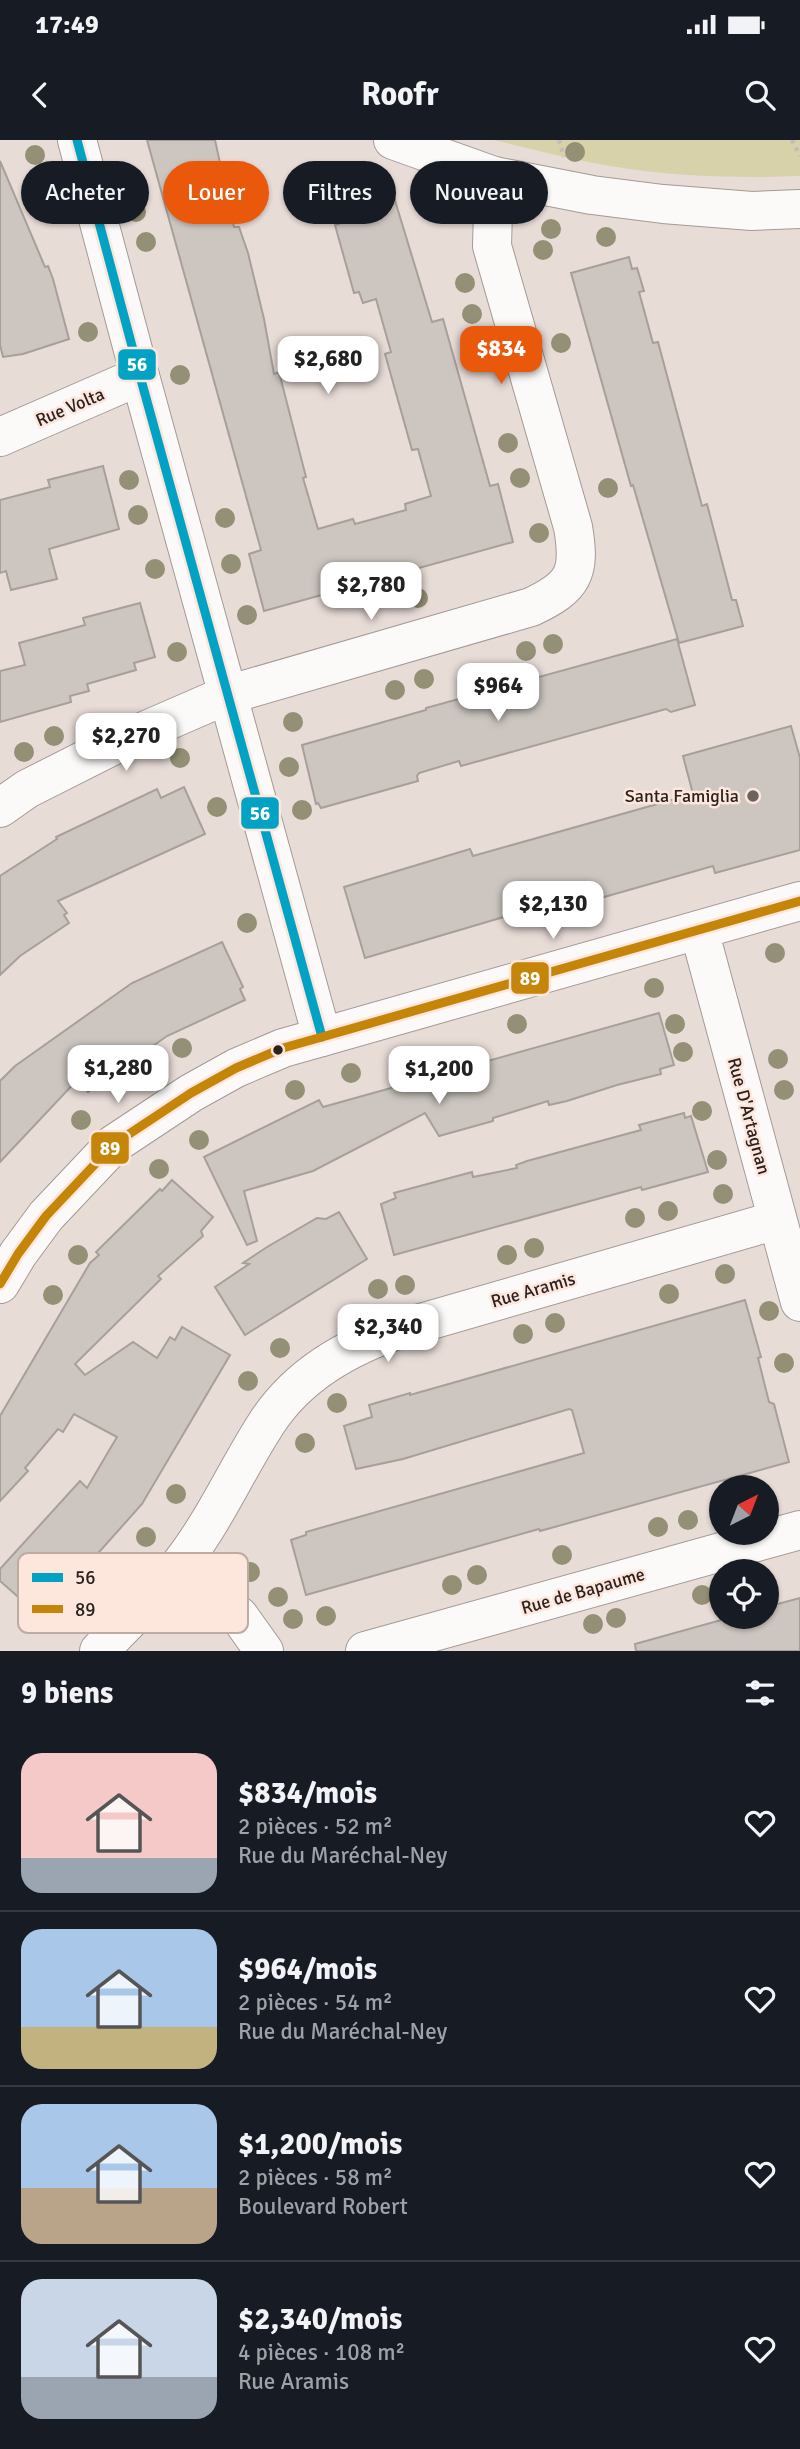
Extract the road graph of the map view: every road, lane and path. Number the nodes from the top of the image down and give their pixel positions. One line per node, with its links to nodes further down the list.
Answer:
1 (77, 140): 9 (street)
2 (393, 140): 5 (street)
3 (792, 140): 4 (path)
4 (800, 156)
5 (452, 161)
6 (548, 186): 7 (street)
7 (800, 209)
8 (493, 224): 11 (street)
9 (140, 376): 10 (street, Rue Volta); 11 (street)
10 (0, 437)
11 (227, 695): 12 (street); 15 (street)
12 (0, 807)
13 (800, 901): 14 (street)
14 (699, 930): 15 (street); 16 (street, Rue D'Artagnan)
15 (322, 1037): 17 (street)
16 (777, 1220): 18 (street, Rue D'Artagnan); 20 (street, Rue Aramis)
17 (0, 1284)
18 (800, 1302)
19 (800, 1530): 25 (street, Rue de Bapaume)
20 (188, 1553)
21 (248, 1629): 24 (street)
22 (116, 1633): 23 (street, Rue Aramis)
23 (99, 1651)
24 (264, 1651)
25 (365, 1651)

